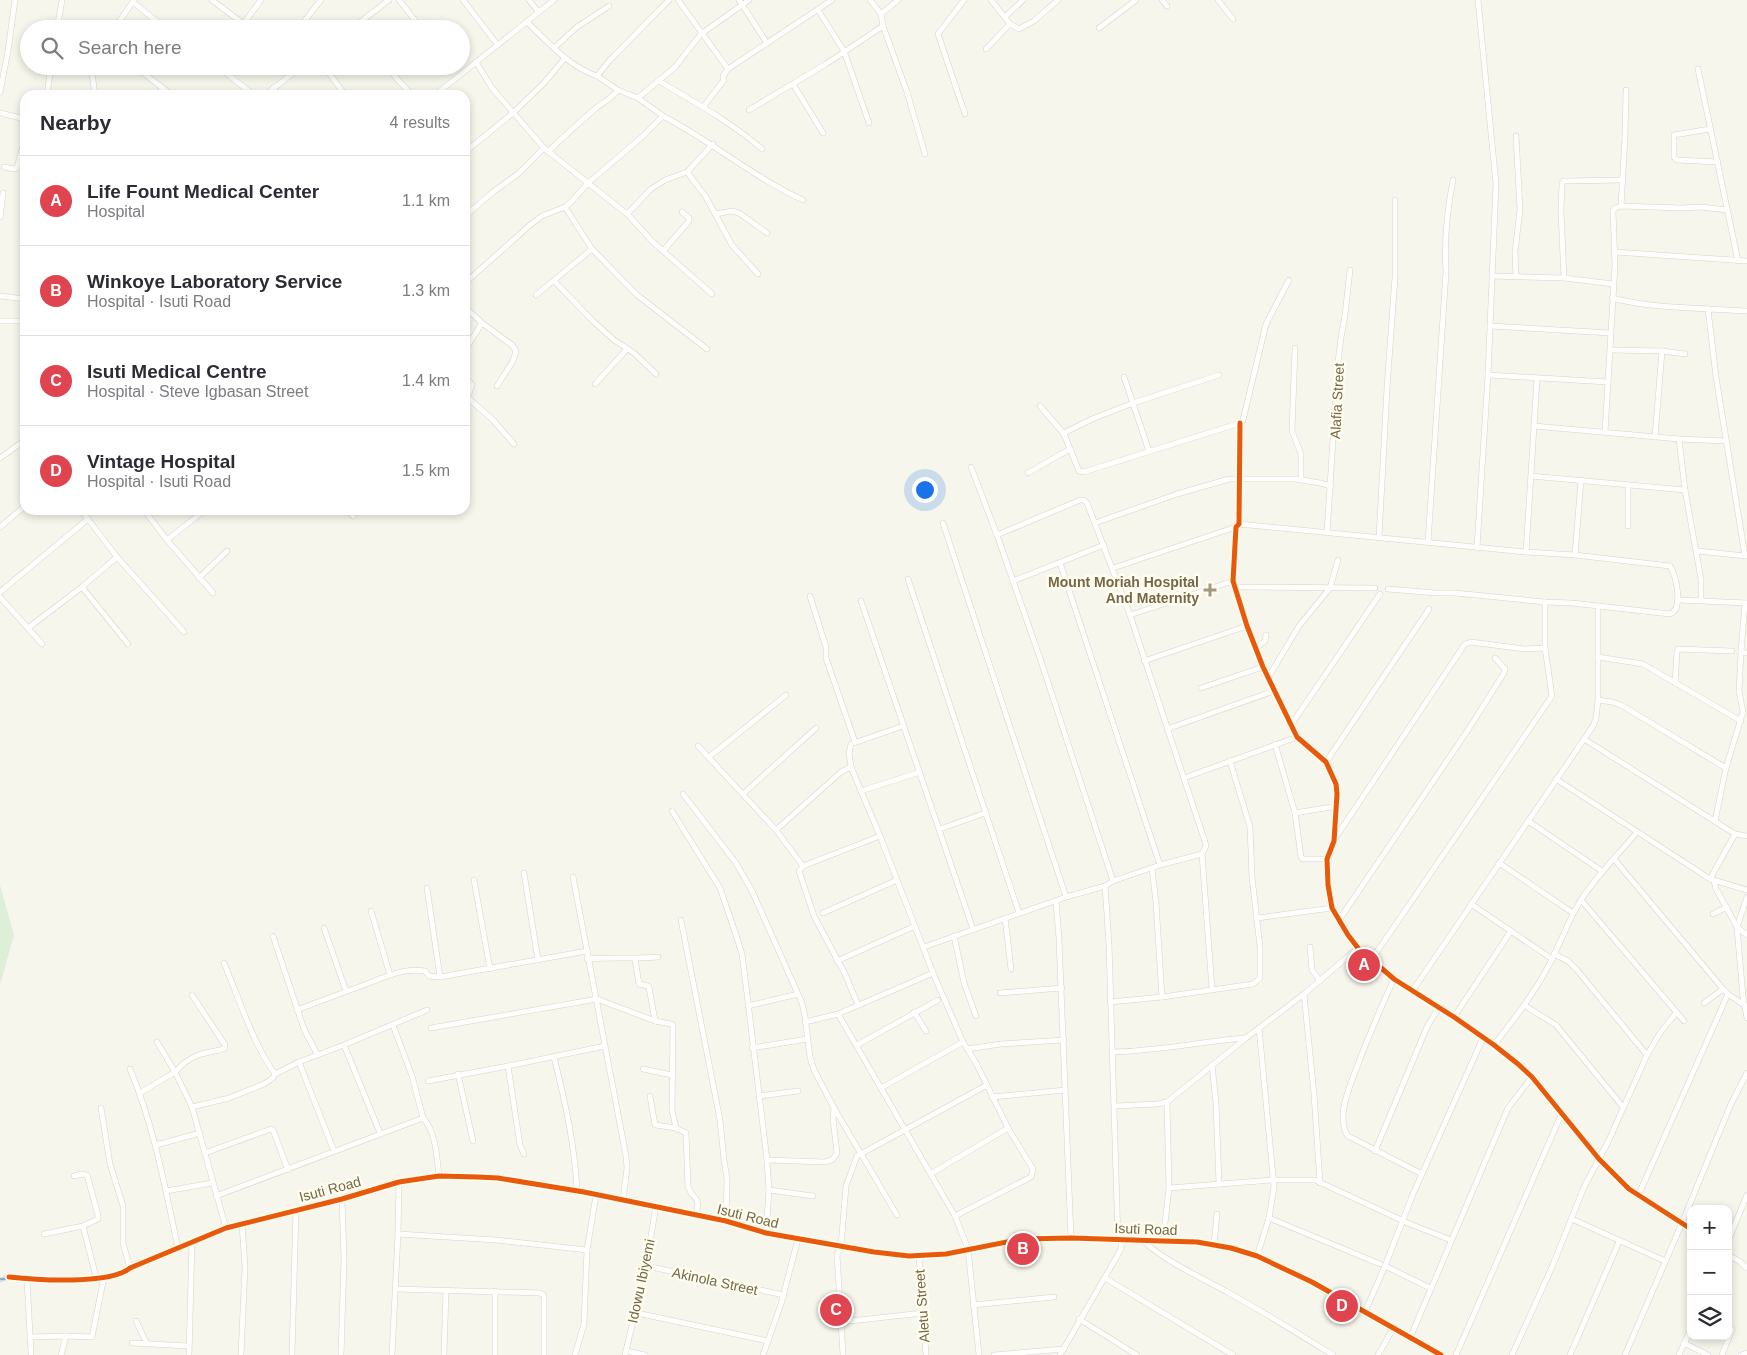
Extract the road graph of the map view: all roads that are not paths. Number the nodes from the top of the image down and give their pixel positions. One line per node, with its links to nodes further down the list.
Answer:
1 (15, 0): 80 (street)
2 (62, 0): 34 (street)
3 (212, 0): 37 (street)
4 (261, 0): 38 (street)
5 (321, 0): 39 (street)
6 (389, 0): 40 (street)
7 (399, 0): 41 (street)
8 (463, 0): 48 (street)
9 (529, 0): 30 (street)
10 (554, 0): 30 (street)
11 (669, 0): 65 (street)
12 (678, 0): 46 (street)
13 (749, 0): 26 (street)
14 (832, 0): 29 (street)
15 (870, 0): 31 (street)
16 (898, 0): 31 (street)
17 (964, 0): 86 (street)
18 (991, 0): 32 (street)
19 (1024, 0): 32 (street)
20 (1058, 0): 43 (street)
21 (1136, 0): 45 (street)
22 (1162, 0): 28 (street)
23 (1218, 0): 33 (street)
24 (1478, 0): 124 (street)
25 (134, 1): 35 (street); 36 (street)
26 (740, 2): 46 (street); 47 (street)
27 (609, 6): 49 (street)
28 (1167, 6)
29 (818, 10): 47 (street); 51 (street)
30 (538, 11): 42 (street)
31 (881, 14): 44 (street)
32 (1005, 17): 43 (street)
33 (1233, 19)
34 (59, 20)
35 (120, 20)
36 (156, 20)
37 (240, 20)
38 (246, 20)
39 (305, 20)
40 (365, 20)
41 (415, 20)
42 (527, 22): 48 (street); 49 (street)
43 (1010, 24): 50 (street)
44 (882, 26): 51 (street); 97 (street)
45 (1099, 28)
46 (702, 34): 56 (street); 66 (street)
47 (767, 43): 56 (street)
48 (498, 44): 53 (street)
49 (554, 48): 52 (street)
50 (986, 49)
51 (844, 51): 67 (street); 89 (street)
52 (565, 58): 65 (street); 85 (street)
53 (476, 62): 54 (street); 85 (street)
54 (470, 66)
55 (1698, 69): 90 (street)
56 (728, 70): 82 (street)
57 (50, 75): 70 (street)
58 (92, 75): 71 (street)
59 (145, 75): 68 (street)
60 (228, 75): 73 (street)
61 (288, 75): 69 (street)
62 (331, 75): 75 (street)
63 (394, 75): 76 (street)
64 (459, 75): 77 (street)
65 (597, 76): 78 (street)
66 (659, 81): 81 (street); 82 (street)
67 (794, 84): 83 (street); 91 (street)
68 (162, 88): 72 (street)
69 (273, 88): 74 (street)
70 (48, 90)
71 (94, 90)
72 (165, 90)
73 (248, 90)
74 (271, 90)
75 (341, 90)
76 (407, 90)
77 (441, 90)
78 (618, 90): 81 (street); 96 (street)
79 (1626, 90): 103 (street)
80 (0, 92)
81 (638, 98): 87 (street)
82 (703, 107): 95 (street)
83 (749, 110)
84 (0, 113): 88 (street)
85 (513, 113): 94 (street); 96 (street)
86 (965, 114)
87 (663, 116): 93 (street); 104 (street)
88 (20, 118)
89 (869, 123)
90 (1710, 128): 99 (street); 99 (street)
91 (823, 133)
92 (1516, 136): 125 (street)
93 (713, 144): 101 (street); 106 (street)
94 (470, 148)
95 (762, 149)
96 (546, 150): 104 (street); 111 (street)
97 (925, 154)
98 (20, 157): 100 (street)
99 (1718, 162): 110 (street)
100 (4, 167)
101 (687, 172): 113 (street); 114 (street)
102 (1453, 180): 197 (street)
103 (1623, 180): 108 (street); 126 (street)
104 (588, 183): 109 (street); 113 (street)
105 (3, 193): 115 (street)
106 (803, 200)
107 (1396, 200): 195 (street)
108 (1621, 206): 110 (street); 119 (street)
109 (565, 207): 117 (street); 127 (street)
110 (1727, 210): 120 (street)
111 (470, 212)
112 (682, 212): 118 (street)
113 (627, 214): 118 (street)
114 (715, 214): 116 (street); 123 (street)
115 (0, 217)
116 (767, 232)
117 (592, 249): 129 (street); 147 (street)
118 (663, 251): 131 (street)
119 (1615, 252): 120 (street); 130 (street)
120 (1738, 261): 121 (street)
121 (1747, 261)
122 (1350, 270): 180 (street, Alafia Street)
123 (758, 274)
124 (1492, 276): 125 (street); 142 (street)
125 (1516, 277): 126 (street)
126 (1564, 278): 130 (street)
127 (470, 279)
128 (1290, 280): 162 (street)
129 (555, 282): 133 (street); 145 (street)
130 (1614, 284): 135 (street)
131 (712, 294)
132 (0, 296): 134 (street)
133 (536, 296)
134 (20, 298)
135 (1612, 298): 136 (street); 143 (street)
136 (1708, 309): 137 (street); 168 (street)
137 (1747, 311)
138 (470, 312): 141 (street)
139 (0, 321): 140 (street)
140 (20, 321)
141 (482, 323): 144 (street); 158 (street)
142 (1490, 326): 143 (street); 153 (street)
143 (1611, 333): 148 (street)
144 (470, 342)
145 (627, 348): 151 (street); 157 (street)
146 (1295, 348): 178 (street)
147 (707, 349)
148 (1611, 350): 149 (street); 156 (street)
149 (1662, 351): 150 (street); 166 (street)
150 (1685, 354)
151 (656, 374)
152 (1219, 375): 160 (street)
153 (1488, 375): 155 (street); 199 (street)
154 (1124, 377): 160 (street)
155 (1537, 379): 156 (street); 163 (street)
156 (1608, 382): 164 (street)
157 (595, 384)
158 (497, 386)
159 (470, 400): 170 (street)
160 (1133, 403): 165 (street); 172 (street)
161 (1040, 406): 165 (street)
162 (1240, 423): 172 (street); 177 (street)
163 (1534, 426): 164 (street); 176 (street)
164 (1604, 432): 166 (street)
165 (1064, 434): 171 (street)
166 (1655, 436): 167 (street)
167 (1680, 439): 168 (street); 182 (street)
168 (1726, 441): 205 (street)
169 (20, 444): 173 (street)
170 (514, 444)
171 (1070, 449): 172 (street); 175 (street)
172 (1149, 451)
173 (0, 458)
174 (971, 467): 194 (street)
175 (1028, 473)
176 (1531, 476): 179 (street); 202 (street)
177 (1238, 479): 178 (street); 188 (street); 190 (street)
178 (1300, 480): 180 (street)
179 (1581, 480): 181 (street); 203 (street)
180 (1332, 486): 193 (street, Alafia Street)
181 (1628, 486): 182 (street); 191 (street)
182 (1685, 490): 200 (street)
183 (20, 510): 192 (street)
184 (85, 515): 187 (street)
185 (148, 515): 196 (street)
186 (199, 515): 196 (street)
187 (88, 519): 204 (street); 217 (street)
188 (1095, 523): 194 (street); 198 (street)
189 (943, 524): 302 (street)
190 (1238, 525): 193 (street); 208 (street); 212 (street)
191 (1628, 526)
192 (0, 527)
193 (1328, 533): 195 (street)
194 (997, 535): 211 (street)
195 (1379, 538): 197 (street)
196 (167, 540): 209 (street)
197 (1428, 542): 199 (street)
198 (1104, 545): 207 (street); 208 (street)
199 (1477, 547): 202 (street)
200 (1697, 550): 205 (street); 223 (street)
201 (227, 551): 209 (street)
202 (1526, 552): 203 (street)
203 (1575, 555): 222 (street)
204 (117, 556): 213 (street); 232 (street)
205 (1746, 556)
206 (1338, 560): 214 (street)
207 (1060, 563): 211 (street); 289 (street)
208 (1113, 568): 229 (street)
209 (199, 578): 218 (street)
210 (908, 579): 274 (street)
211 (1013, 581): 298 (street)
212 (1234, 584): 214 (street); 229 (street); 230 (street)
213 (82, 587): 231 (street); 235 (street)
214 (1330, 588): 215 (street); 244 (street)
215 (1375, 588)
216 (1388, 589): 225 (street)
217 (0, 592)
218 (213, 592)
219 (1380, 594): 252 (street)
220 (810, 596): 258 (street)
221 (0, 597): 231 (street)
222 (1678, 600): 223 (street); 227 (street)
223 (1700, 600): 226 (street)
224 (861, 601): 253 (street)
225 (1545, 602): 227 (street); 237 (street)
226 (1746, 603): 239 (street)
227 (1598, 606): 241 (street)
228 (1428, 609): 263 (street)
229 (1130, 615): 242 (street)
230 (1247, 626): 236 (street); 242 (street)
231 (28, 628): 234 (street)
232 (184, 632)
233 (1266, 634): 236 (street)
234 (42, 644)
235 (128, 644)
236 (1256, 648): 243 (street)
237 (1545, 648): 284 (street); 334 (street)
238 (1732, 650): 245 (street)
239 (1744, 653): 250 (street)
240 (1495, 658): 317 (street)
241 (1598, 658): 245 (street); 249 (street)
242 (1144, 661): 255 (street)
243 (1263, 667): 244 (street); 246 (street)
244 (1268, 678): 247 (street)
245 (1675, 683): 251 (street)
246 (1201, 688)
247 (1274, 691): 252 (street); 255 (street)
248 (786, 695): 261 (street)
249 (1598, 700): 257 (street); 265 (street)
250 (1744, 703): 251 (street)
251 (1741, 721): 265 (street)
252 (1291, 725): 256 (street)
253 (903, 726): 258 (street); 266 (street)
254 (816, 728): 271 (street)
255 (1167, 729): 267 (street)
256 (1297, 737): 259 (street); 263 (street)
257 (1584, 739): 268 (street); 277 (street)
258 (855, 742): 264 (street)
259 (1275, 744): 262 (street); 275 (street)
260 (698, 746): 261 (street)
261 (709, 757): 271 (street)
262 (1230, 761): 267 (street); 315 (street)
263 (1326, 762): 272 (street)
264 (851, 767): 269 (street); 279 (street)
265 (1726, 768): 277 (street)
266 (920, 772): 269 (street); 278 (street)
267 (1184, 778): 285 (street)
268 (1556, 779): 276 (street); 280 (street)
269 (861, 792): 282 (street)
270 (682, 794): 351 (street)
271 (743, 794): 279 (street)
272 (1337, 806): 275 (street); 284 (street)
273 (672, 811): 363 (street)
274 (985, 813): 278 (street); 312 (street)
275 (1295, 813): 286 (street)
276 (1528, 821): 288 (street); 293 (street)
277 (1715, 821): 281 (street)
278 (940, 829): 321 (street)
279 (776, 830): 290 (street)
280 (1637, 832): 287 (street); 297 (street)
281 (1735, 834): 283 (street); 297 (street)
282 (880, 836): 290 (street); 296 (street)
283 (1747, 836)
284 (1334, 841): 286 (street)
285 (1202, 854): 289 (street); 346 (street)
286 (1327, 859): 308 (street)
287 (1614, 859): 293 (street); 347 (street)
288 (1499, 863): 306 (street); 310 (street)
289 (1160, 865): 291 (street)
290 (803, 866): 336 (street)
291 (1152, 868): 298 (street); 355 (street)
292 (524, 872): 335 (street)
293 (1602, 872): 304 (street)
294 (573, 877): 329 (street)
295 (474, 880): 338 (street)
296 (897, 880): 311 (street); 318 (street)
297 (1712, 880): 301 (street); 307 (street)
298 (1113, 881): 299 (street)
299 (1105, 886): 302 (street); 358 (street)
300 (427, 888): 342 (street)
301 (1747, 890)
302 (1066, 897): 305 (street)
303 (1747, 897): 319 (street)
304 (1581, 900): 310 (street); 368 (street)
305 (1056, 901): 312 (street); 345 (street)
306 (1471, 904): 322 (street); 348 (street)
307 (1727, 907): 313 (street); 319 (street)
308 (1332, 908): 315 (street); 317 (street)
309 (371, 911): 341 (street)
310 (1573, 912): 330 (street)
311 (823, 913)
312 (1019, 913): 314 (street)
313 (1713, 914)
314 (1005, 918): 321 (street); 339 (street)
315 (1257, 918): 346 (street)
316 (681, 920): 467 (street)
317 (1339, 920): 328 (street)
318 (915, 926): 326 (street); 336 (street)
319 (1737, 927): 323 (street); 362 (street)
320 (324, 928): 349 (street)
321 (973, 929): 325 (street)
322 (1512, 931): 330 (street); 371 (street)
323 (1747, 935)
324 (273, 936): 365 (street)
325 (954, 936): 326 (street); 370 (street)
326 (924, 947): 340 (street)
327 (1310, 947): 344 (street)
328 (1358, 948): 334 (street); 344 (street)
329 (586, 951): 332 (street); 335 (street)
330 (1553, 956): 361 (street); 394 (street)
331 (658, 957): 333 (street)
332 (587, 959): 333 (street); 356 (street)
333 (635, 959): 373 (street)
334 (1372, 959): 343 (street)
335 (538, 960): 338 (street)
336 (837, 961): 360 (street)
337 (224, 963): 403 (street)
338 (490, 969): 342 (street)
339 (1011, 969)
340 (932, 973): 360 (street); 385 (street)
341 (390, 975): 342 (street); 349 (street)
342 (440, 977)
343 (1394, 978): 348 (street); 432 (street)
344 (1320, 981): 352 (street)
345 (1062, 988): 350 (street); 383 (street)
346 (1212, 989): 355 (street)
347 (1723, 989): 353 (street); 359 (street)
348 (1413, 990): 364 (street)
349 (346, 991): 365 (street)
350 (1000, 993)
351 (798, 994): 363 (street); 375 (street)
352 (1304, 994): 378 (street); 446 (street)
353 (1728, 994): 362 (street); 456 (street)
354 (192, 995): 401 (street)
355 (1162, 997): 358 (street)
356 (596, 999): 373 (street); 377 (street); 389 (street)
357 (938, 1000): 367 (street)
358 (1110, 1002): 392 (street)
359 (1704, 1003)
360 (858, 1005): 369 (street)
361 (1524, 1005): 388 (street); 419 (street)
362 (1744, 1005): 372 (street)
363 (748, 1006): 390 (street)
364 (1439, 1007): 371 (street); 432 (street)
365 (297, 1010): 393 (street)
366 (427, 1010): 376 (street)
367 (914, 1012): 379 (street); 387 (street)
368 (1676, 1013): 374 (street); 394 (street)
369 (838, 1014): 375 (street); 387 (street)
370 (976, 1016)
371 (1454, 1017): 381 (street)
372 (1747, 1018)
373 (656, 1021): 405 (street)
374 (1684, 1021)
375 (805, 1022): 382 (street)
376 (392, 1026): 386 (street); 423 (street)
377 (431, 1028)
378 (1259, 1028): 380 (street); 443 (street)
379 (926, 1031)
380 (1246, 1038): 392 (street); 397 (street)
381 (1483, 1038): 388 (street); 440 (street)
382 (807, 1039): 390 (street); 421 (street)
383 (1064, 1040): 391 (street); 410 (street)
384 (157, 1042): 401 (street)
385 (963, 1042): 391 (street); 409 (street)
386 (344, 1045): 393 (street); 428 (street)
387 (856, 1045): 409 (street)
388 (1494, 1045): 406 (street)
389 (605, 1046): 395 (street); 458 (street)
390 (752, 1048): 414 (street)
391 (967, 1049): 408 (street)
392 (1113, 1052): 417 (street)
393 (316, 1054): 396 (street)
394 (1647, 1055): 419 (street)
395 (554, 1057): 398 (street); 451 (street)
396 (298, 1062): 403 (street); 431 (street)
397 (1212, 1065): 416 (street); 447 (street)
398 (508, 1066): 404 (street); 434 (street)
399 (130, 1069): 412 (street)
400 (643, 1069): 405 (street)
401 (175, 1072): 412 (street); 418 (street)
402 (1747, 1073): 469 (street)
403 (275, 1074): 418 (street)
404 (458, 1074): 407 (street); 429 (street)
405 (672, 1074): 424 (street)
406 (1532, 1077): 422 (street); 481 (street)
407 (428, 1081)
408 (987, 1085): 415 (street); 426 (street)
409 (881, 1088): 426 (street)
410 (1065, 1090): 415 (street); 478 (street)
411 (798, 1091): 414 (street)
412 (140, 1094): 430 (street)
413 (650, 1096): 424 (street)
414 (759, 1096): 437 (street)
415 (992, 1097): 425 (street)
416 (1168, 1102): 417 (street); 448 (street)
417 (1115, 1106): 480 (street)
418 (192, 1107): 427 (street)
419 (1624, 1107): 436 (street)
420 (101, 1108): 497 (street)
421 (834, 1108): 435 (street); 437 (street)
422 (1562, 1113): 436 (street); 554 (street)
423 (423, 1118): 428 (street); 442 (street)
424 (676, 1128): 462 (street)
425 (1008, 1128): 439 (street); 464 (street)
426 (906, 1130): 435 (street); 439 (street)
427 (200, 1133): 430 (street); 433 (street)
428 (380, 1133): 431 (street)
429 (473, 1141)
430 (156, 1145): 450 (street)
431 (334, 1151): 438 (street)
432 (1375, 1151): 440 (street)
433 (205, 1153): 438 (street); 445 (street)
434 (524, 1154)
435 (861, 1154): 463 (street); 487 (street)
436 (1599, 1159): 456 (street); 466 (street)
437 (767, 1160): 449 (street)
438 (288, 1170): 454 (street)
439 (932, 1173): 464 (street)
440 (1422, 1174): 468 (street)
441 (74, 1176): 471 (street)
442 (438, 1176): 444 (street, Isuti Road); 451 (street, Isuti Road)
443 (1272, 1180): 446 (street); 447 (street); 465 (street)
444 (399, 1182): 457 (street, Isuti Road); 477 (street)
445 (212, 1183): 450 (street); 454 (street)
446 (1320, 1183): 468 (street)
447 (1219, 1184): 448 (street)
448 (1169, 1188): 484 (street)
449 (769, 1190): 455 (street); 475 (street)
450 (166, 1191): 488 (street)
451 (577, 1191): 452 (street, Isuti Road)
452 (596, 1195): 458 (street, Isuti Road); 490 (street)
453 (1747, 1195): 474 (street)
454 (216, 1196): 473 (street)
455 (813, 1196)
456 (1638, 1196): 469 (street)
457 (342, 1199): 460 (street, Isuti Road); 536 (street)
458 (623, 1200): 459 (street, Isuti Road)
459 (656, 1206): 462 (street, Isuti Road); 496 (street, Idowu Ibiyemi)
460 (296, 1210): 470 (street, Isuti Road); 535 (street)
461 (1217, 1214): 486 (street)
462 (696, 1215): 467 (street, Isuti Road)
463 (898, 1215)
464 (955, 1216): 489 (street)
465 (1269, 1218): 492 (street); 495 (street)
466 (1572, 1220): 485 (street); 555 (street)
467 (726, 1221): 475 (street, Isuti Road)
468 (1403, 1221): 481 (street); 495 (street)
469 (1682, 1223): 472 (street); 494 (street)
470 (242, 1224): 473 (street, Isuti Road); 534 (street)
471 (83, 1226): 476 (street); 500 (street)
472 (1687, 1226)
473 (226, 1228): 482 (street, Isuti Road)
474 (1732, 1231)
475 (766, 1233): 479 (street, Isuti Road)
476 (44, 1234)
477 (398, 1234): 490 (street); 505 (street)
478 (1071, 1238): 480 (street, Isuti Road); 489 (street, Isuti Road)
479 (798, 1239): 487 (street, Isuti Road); 508 (street)
480 (1120, 1240): 483 (street, Isuti Road); 502 (street)
481 (1451, 1240): 504 (street)
482 (192, 1241): 488 (street, Isuti Road); 527 (street)
483 (1142, 1241): 484 (street, Isuti Road); 551 (street)
484 (1163, 1241): 486 (street, Isuti Road)
485 (1620, 1242): 494 (street); 556 (street)
486 (1214, 1244): 492 (street, Isuti Road)
487 (841, 1246): 491 (street, Isuti Road); 516 (street)
488 (178, 1248): 497 (street, Isuti Road)
489 (968, 1249): 491 (street, Isuti Road); 510 (street)
490 (587, 1250): 541 (street)
491 (919, 1256): 513 (street, Aletu Street)
492 (1257, 1256): 511 (street, Isuti Road)
493 (1732, 1257): 498 (street)
494 (1665, 1260): 557 (street)
495 (1383, 1265): 504 (street); 511 (street)
496 (646, 1266): 508 (street, Akinola Street); 530 (street, Idowu Ibiyemi)
497 (130, 1268): 501 (street, Isuti Road)
498 (1747, 1268)
499 (10, 1277): 503 (street, Isuti Road)
500 (96, 1277): 501 (street, Isuti Road); 503 (street, Isuti Road)
501 (104, 1277): 518 (street)
502 (1105, 1278): 514 (street); 550 (street)
503 (27, 1279): 519 (street)
504 (1430, 1288): 521 (street)
505 (396, 1289): 506 (street); 537 (street)
506 (446, 1290): 507 (street); 538 (street)
507 (495, 1292): 539 (street); 540 (street)
508 (784, 1295): 523 (street)
509 (1054, 1298): 510 (street)
510 (974, 1305): 546 (street)
511 (1365, 1312): 517 (street, Isuti Road)
512 (638, 1313): 523 (street)
513 (923, 1313): 516 (street); 545 (street, Aletu Street)
514 (1080, 1319): 528 (street); 549 (street)
515 (136, 1321): 526 (street)
516 (841, 1322): 544 (street)
517 (1393, 1329): 521 (street, Isuti Road); 552 (street)
518 (66, 1336): 519 (street); 532 (street)
519 (30, 1337): 529 (street)
520 (1687, 1337): 525 (street)
521 (1410, 1338): 553 (street, Isuti Road)
522 (1728, 1340): 560 (street)
523 (768, 1341): 543 (street)
524 (132, 1343): 526 (street)
525 (1684, 1343): 558 (street); 559 (street)
526 (147, 1344): 527 (street)
527 (190, 1346): 533 (street)
528 (1064, 1349): 547 (street); 548 (street)
529 (31, 1353)
530 (625, 1353): 542 (street)
531 (1747, 1353): 561 (street)
532 (62, 1355)
533 (189, 1355)
534 (241, 1355)
535 (292, 1355)
536 (341, 1355)
537 (392, 1355)
538 (444, 1355)
539 (495, 1355)
540 (544, 1355)
541 (575, 1355)
542 (646, 1355)
543 (763, 1355)
544 (843, 1355)
545 (926, 1355)
546 (979, 1355)
547 (994, 1355)
548 (1060, 1355)
549 (1137, 1355)
550 (1233, 1355)
551 (1333, 1355)
552 (1378, 1355)
553 (1442, 1355)
554 (1456, 1355)
555 (1512, 1355)
556 (1570, 1355)
557 (1624, 1355)
558 (1679, 1355)
559 (1708, 1355)
560 (1722, 1355)
561 (1741, 1355)

